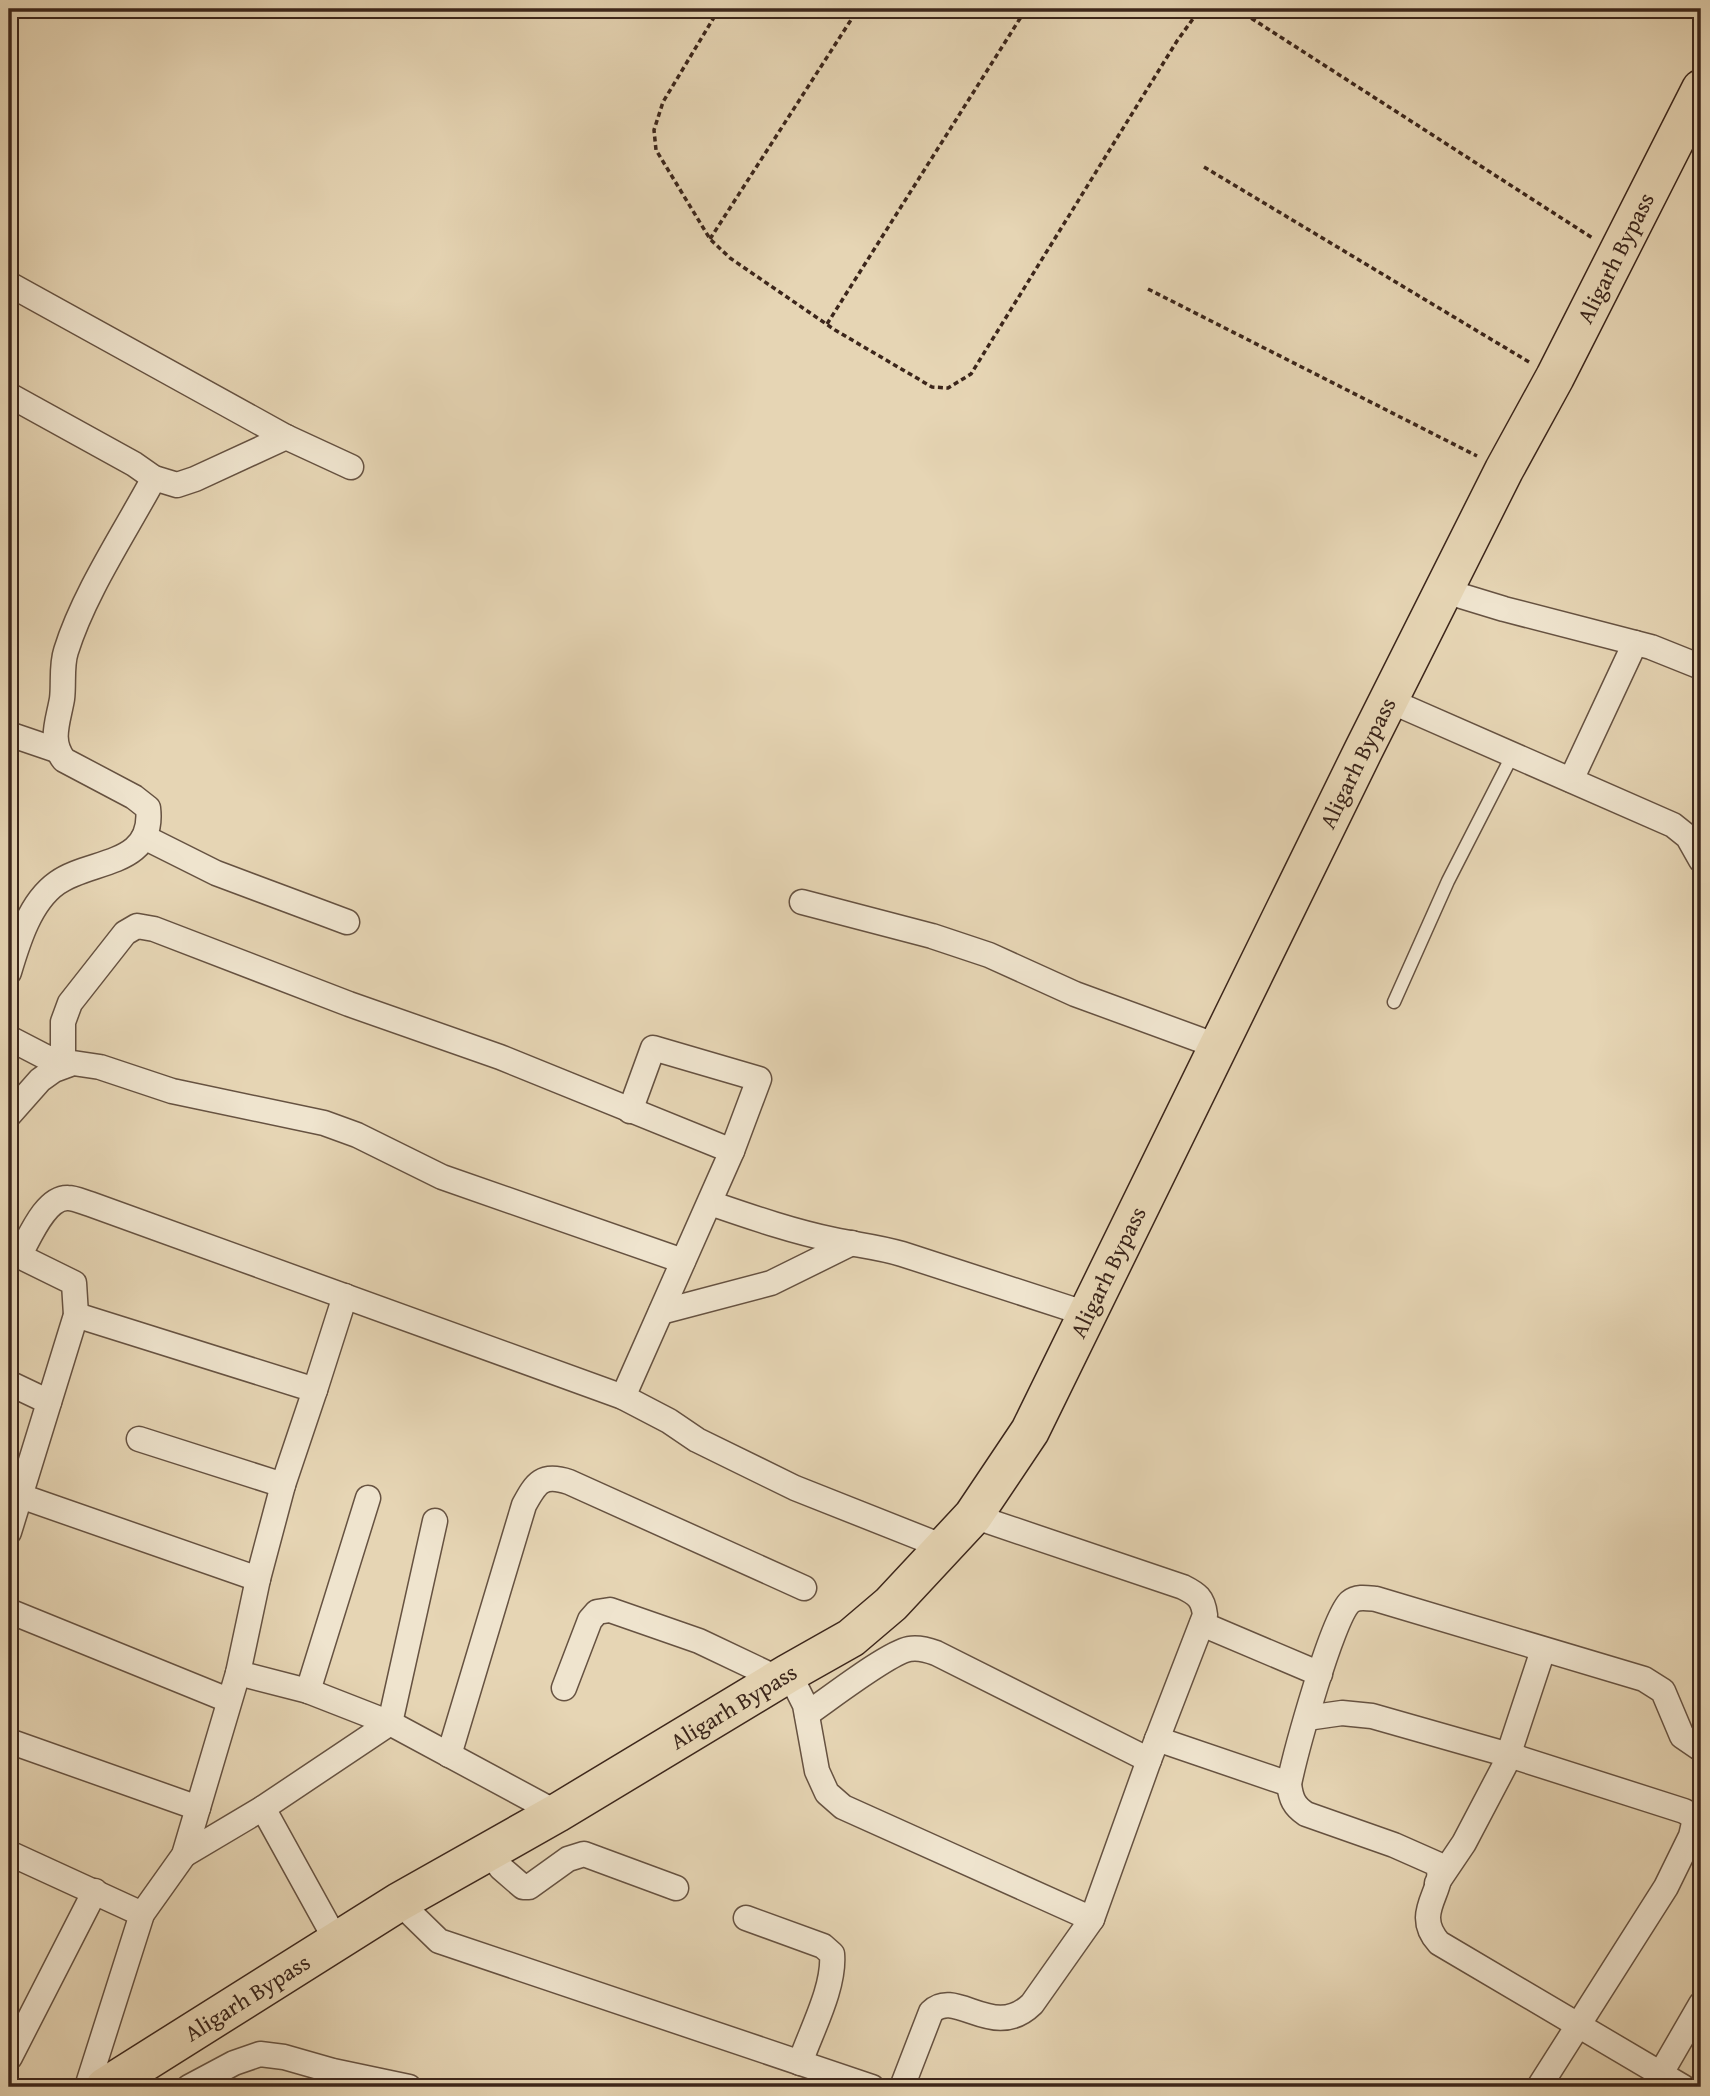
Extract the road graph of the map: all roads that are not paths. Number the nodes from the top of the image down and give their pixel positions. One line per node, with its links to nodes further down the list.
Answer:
1 (1701, 89): 7 (highway, Aligarh Bypass)
2 (9, 284): 4 (street)
3 (10, 397): 6 (street)
4 (286, 437): 5 (street); 6 (street)
5 (351, 467)
6 (154, 478): 12 (street)
7 (1445, 591): 8 (street); 10 (highway, Aligarh Bypass)
8 (1635, 643): 9 (street); 14 (street)
9 (1701, 667)
10 (1405, 708): 13 (street); 22 (highway, Aligarh Bypass)
11 (9, 734): 12 (street)
12 (56, 750): 15 (street)
13 (1513, 754): 14 (street); 20 (lane)
14 (1571, 780): 16 (street)
15 (144, 837): 18 (street); 19 (street)
16 (1701, 860)
17 (802, 902): 22 (street)
18 (347, 922)
19 (9, 972)
20 (1394, 1002)
21 (9, 1038): 23 (street)
22 (1217, 1046): 33 (highway, Aligarh Bypass)
23 (63, 1066): 24 (street); 25 (street); 30 (street)
24 (630, 1111): 26 (street); 26 (street)
25 (9, 1115)
26 (732, 1151): 27 (street)
27 (710, 1203): 28 (street); 30 (street)
28 (852, 1242): 32 (street); 33 (street)
29 (14, 1254): 31 (street); 34 (street)
30 (683, 1261): 32 (street)
31 (345, 1296): 36 (street); 37 (street)
32 (661, 1312): 37 (street)
33 (1087, 1314): 43 (highway, Aligarh Bypass)
34 (76, 1315): 36 (street); 38 (street)
35 (9, 1382): 38 (street)
36 (315, 1390): 40 (street)
37 (623, 1397): 46 (street)
38 (49, 1402): 41 (street)
39 (139, 1439): 40 (street)
40 (283, 1485): 47 (street)
41 (14, 1493): 45 (street); 47 (street)
42 (368, 1498): 55 (street)
43 (973, 1516): 46 (highway, Aligarh Bypass); 50 (street)
44 (435, 1521): 59 (street)
45 (9, 1532)
46 (944, 1547): 56 (highway, Aligarh Bypass)
47 (258, 1579): 52 (street)
48 (804, 1588): 63 (street)
49 (9, 1611): 57 (street)
50 (1202, 1624): 53 (street); 62 (street)
51 (1543, 1650): 53 (street); 61 (street); 64 (street)
52 (237, 1673): 55 (street); 57 (street)
53 (1321, 1674): 58 (street)
54 (565, 1688): 56 (street)
55 (309, 1691): 59 (street)
56 (795, 1691): 62 (street); 68 (highway, Aligarh Bypass); 78 (street)
57 (228, 1700): 66 (street)
58 (1307, 1718): 64 (street); 65 (street)
59 (390, 1723): 63 (street); 67 (street)
60 (9, 1741): 66 (street)
61 (1701, 1749)
62 (1153, 1750): 65 (street); 78 (street)
63 (449, 1755): 68 (street)
64 (1509, 1755): 72 (street); 81 (street)
65 (1289, 1784): 72 (street)
66 (198, 1808): 70 (street)
67 (263, 1808): 70 (street); 79 (street)
68 (558, 1813): 71 (highway, Aligarh Bypass)
69 (9, 1853): 74 (street)
70 (184, 1855): 76 (street)
71 (503, 1868): 73 (street); 75 (highway, Aligarh Bypass)
72 (1437, 1883): 81 (street)
73 (676, 1888)
74 (95, 1891): 76 (street); 82 (street)
75 (399, 1902): 79 (highway, Aligarh Bypass); 83 (street)
76 (142, 1914): 86 (street)
77 (746, 1918): 83 (street)
78 (1092, 1919): 91 (street)
79 (337, 1942): 87 (highway, Aligarh Bypass)
80 (1701, 2004): 85 (street)
81 (1578, 2027): 85 (street); 92 (street)
82 (10, 2057)
83 (800, 2063): 90 (street)
84 (331, 2079): 88 (street); 89 (street)
85 (1657, 2081): 93 (street)
86 (87, 2087)
87 (105, 2087)
88 (190, 2087)
89 (409, 2087)
90 (872, 2087)
91 (902, 2087)
92 (1539, 2087)
93 (1683, 2087)

